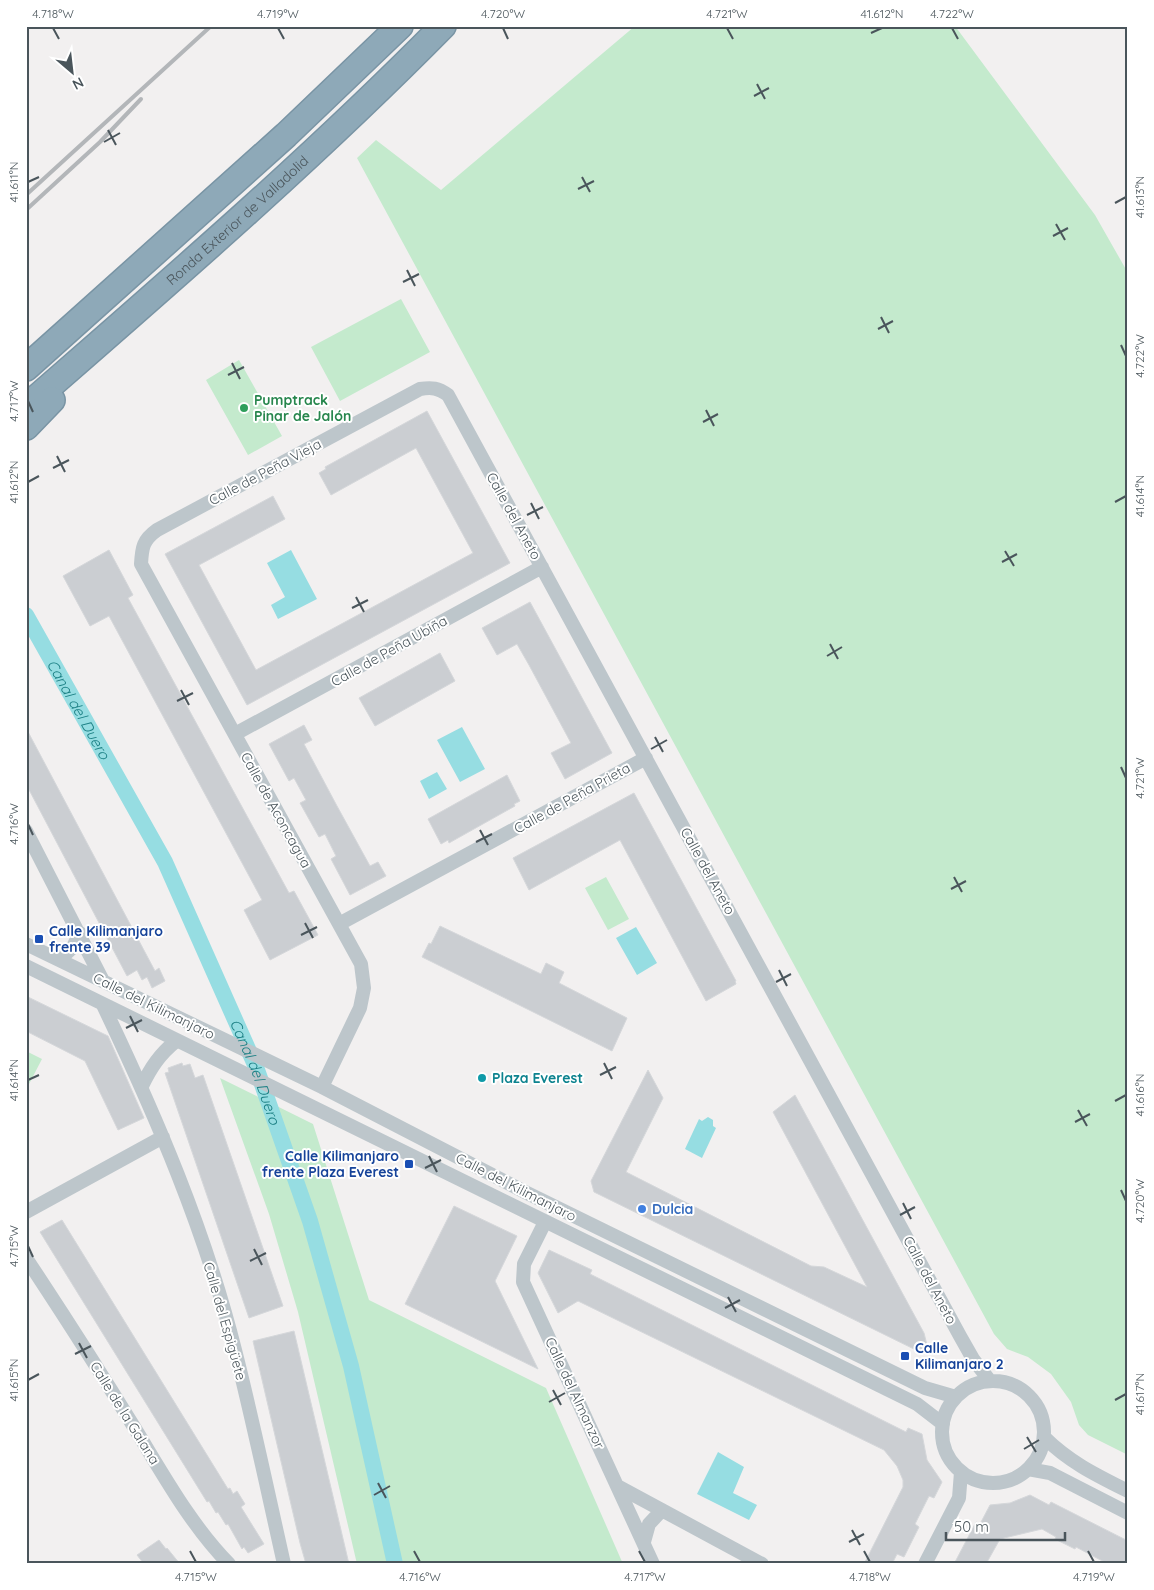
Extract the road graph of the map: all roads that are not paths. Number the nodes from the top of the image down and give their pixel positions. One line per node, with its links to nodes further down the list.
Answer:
1 (400, 26): 3 (highway)
2 (443, 26): 4 (highway, Ronda Exterior de Valladolid)
3 (201, 210): 5 (highway); 6 (highway)
4 (138, 309): 8 (highway, Ronda Exterior de Valladolid); 9 (highway)
5 (26, 347)
6 (26, 368)
7 (439, 389): 10 (street, Calle de Peña Vieja); 11 (street, Calle del Aneto)
8 (26, 407)
9 (26, 427)
10 (148, 537): 12 (street, Calle de Aconcagua)
11 (542, 567): 12 (street, Calle de Peña Ubiña); 13 (street, Calle del Aneto)
12 (235, 734): 15 (street, Calle de Aconcagua)
13 (646, 758): 15 (street, Calle de Peña Prieta); 29 (street, Calle del Aneto)
14 (26, 831): 16 (street)
15 (339, 924): 24 (street, Calle de Aconcagua)
16 (80, 933): 18 (street); 20 (street)
17 (26, 944): 18 (street, Calle del Kilimanjaro)
18 (59, 960): 20 (street, Calle del Kilimanjaro)
19 (26, 966): 21 (street, Calle del Kilimanjaro)
20 (103, 981): 24 (street, Calle del Kilimanjaro)
21 (104, 1005): 22 (street, Calle del Kilimanjaro); 23 (street, Calle del Espigüete)
22 (176, 1041): 23 (street); 27 (street, Calle del Kilimanjaro)
23 (142, 1086): 25 (street, Calle del Espigüete)
24 (322, 1087): 32 (street, Calle del Kilimanjaro)
25 (163, 1137): 26 (street); 45 (street, Calle del Espigüete)
26 (26, 1212)
27 (546, 1222): 33 (street, Calle del Kilimanjaro); 38 (street, Calle del Almanzor)
28 (26, 1258): 44 (street, Calle de la Galana)
29 (973, 1359): 30 (street, Calle del Aneto); 31 (street, Calle del Aneto)
30 (990, 1381): 31 (street); 34 (street)
31 (975, 1384): 32 (street)
32 (956, 1397): 33 (street)
33 (943, 1424): 36 (street)
34 (1044, 1437): 35 (street); 39 (street)
35 (1028, 1469): 37 (street); 42 (street)
36 (962, 1472): 37 (street); 40 (street)
37 (982, 1482): 40 (street)
38 (618, 1487): 41 (street); 43 (street, Calle del Almanzor)
39 (1128, 1491)
40 (959, 1498): 48 (street)
41 (662, 1510): 43 (street); 47 (street)
42 (1128, 1513)
43 (644, 1542): 46 (street, Calle del Almanzor)
44 (229, 1564)
45 (284, 1564)
46 (653, 1564)
47 (762, 1564)
48 (925, 1564)

